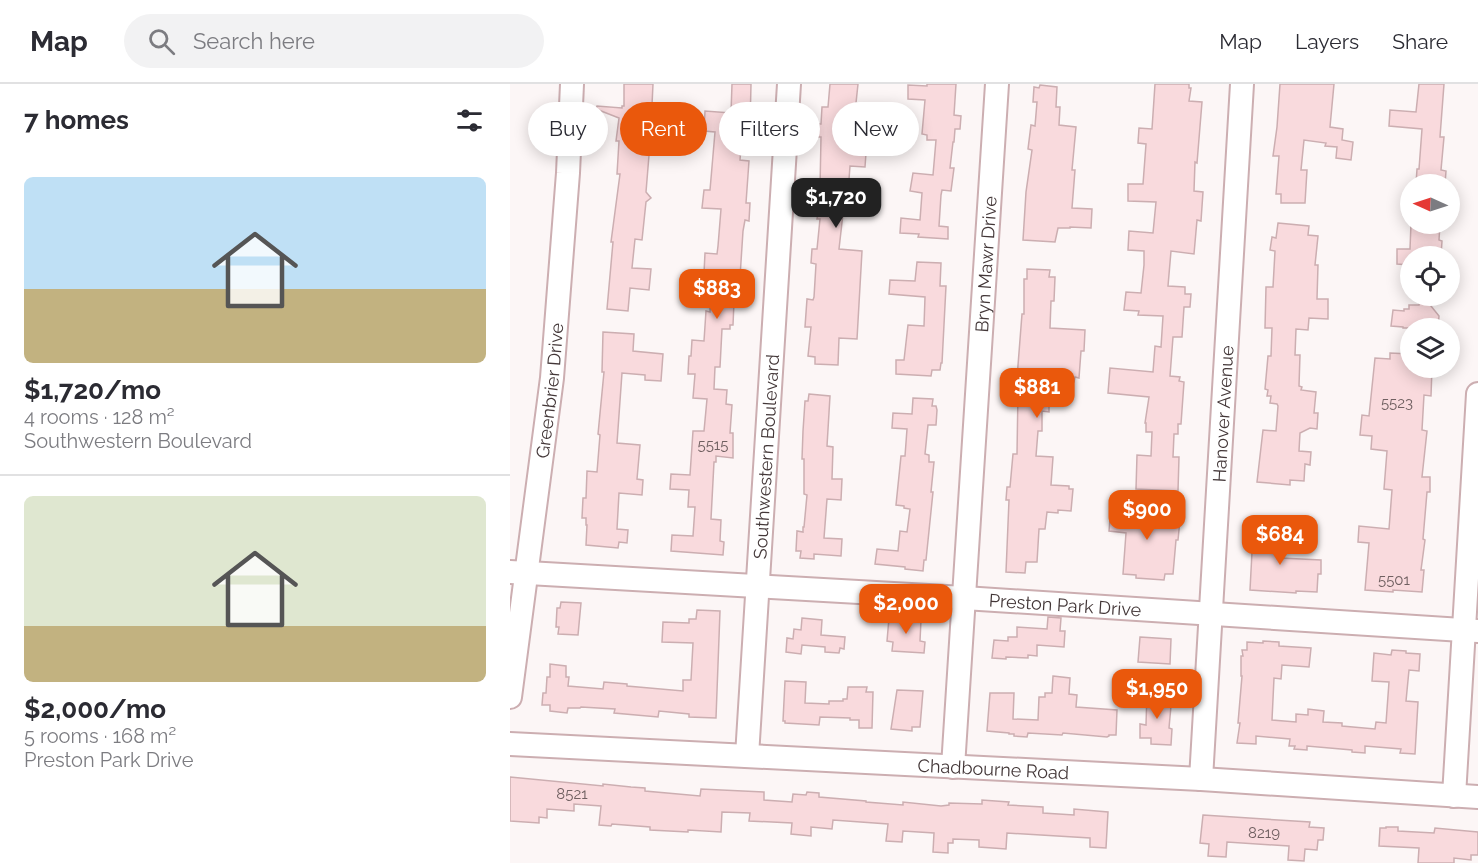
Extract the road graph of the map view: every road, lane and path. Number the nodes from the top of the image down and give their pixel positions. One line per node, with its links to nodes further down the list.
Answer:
1 (572, 84): 6 (street, Greenbrier Drive)
2 (789, 84): 7 (street, Southwestern Boulevard)
3 (997, 84): 8 (street, Bryn Mawr Drive)
4 (1242, 84): 9 (street, Hanover Avenue)
5 (1478, 394): 10 (street)
6 (518, 572): 7 (street, Preston Park Drive); 11 (street, Greenbrier Drive)
7 (757, 587): 8 (street, Preston Park Drive); 13 (street, Southwestern Boulevard)
8 (964, 598): 9 (street, Preston Park Drive); 14 (street, Bryn Mawr Drive)
9 (1210, 614): 10 (street, Preston Park Drive); 15 (street, Hanover Avenue)
10 (1471, 631): 16 (street)
11 (510, 697)
12 (510, 744): 13 (street, Chadbourne Road)
13 (747, 756): 14 (street, Chadbourne Road)
14 (953, 767): 15 (street, Chadbourne Road)
15 (1200, 779): 16 (street, Chadbourne Road)
16 (1454, 796): 17 (street, Chadbourne Road)
17 (1478, 797)

